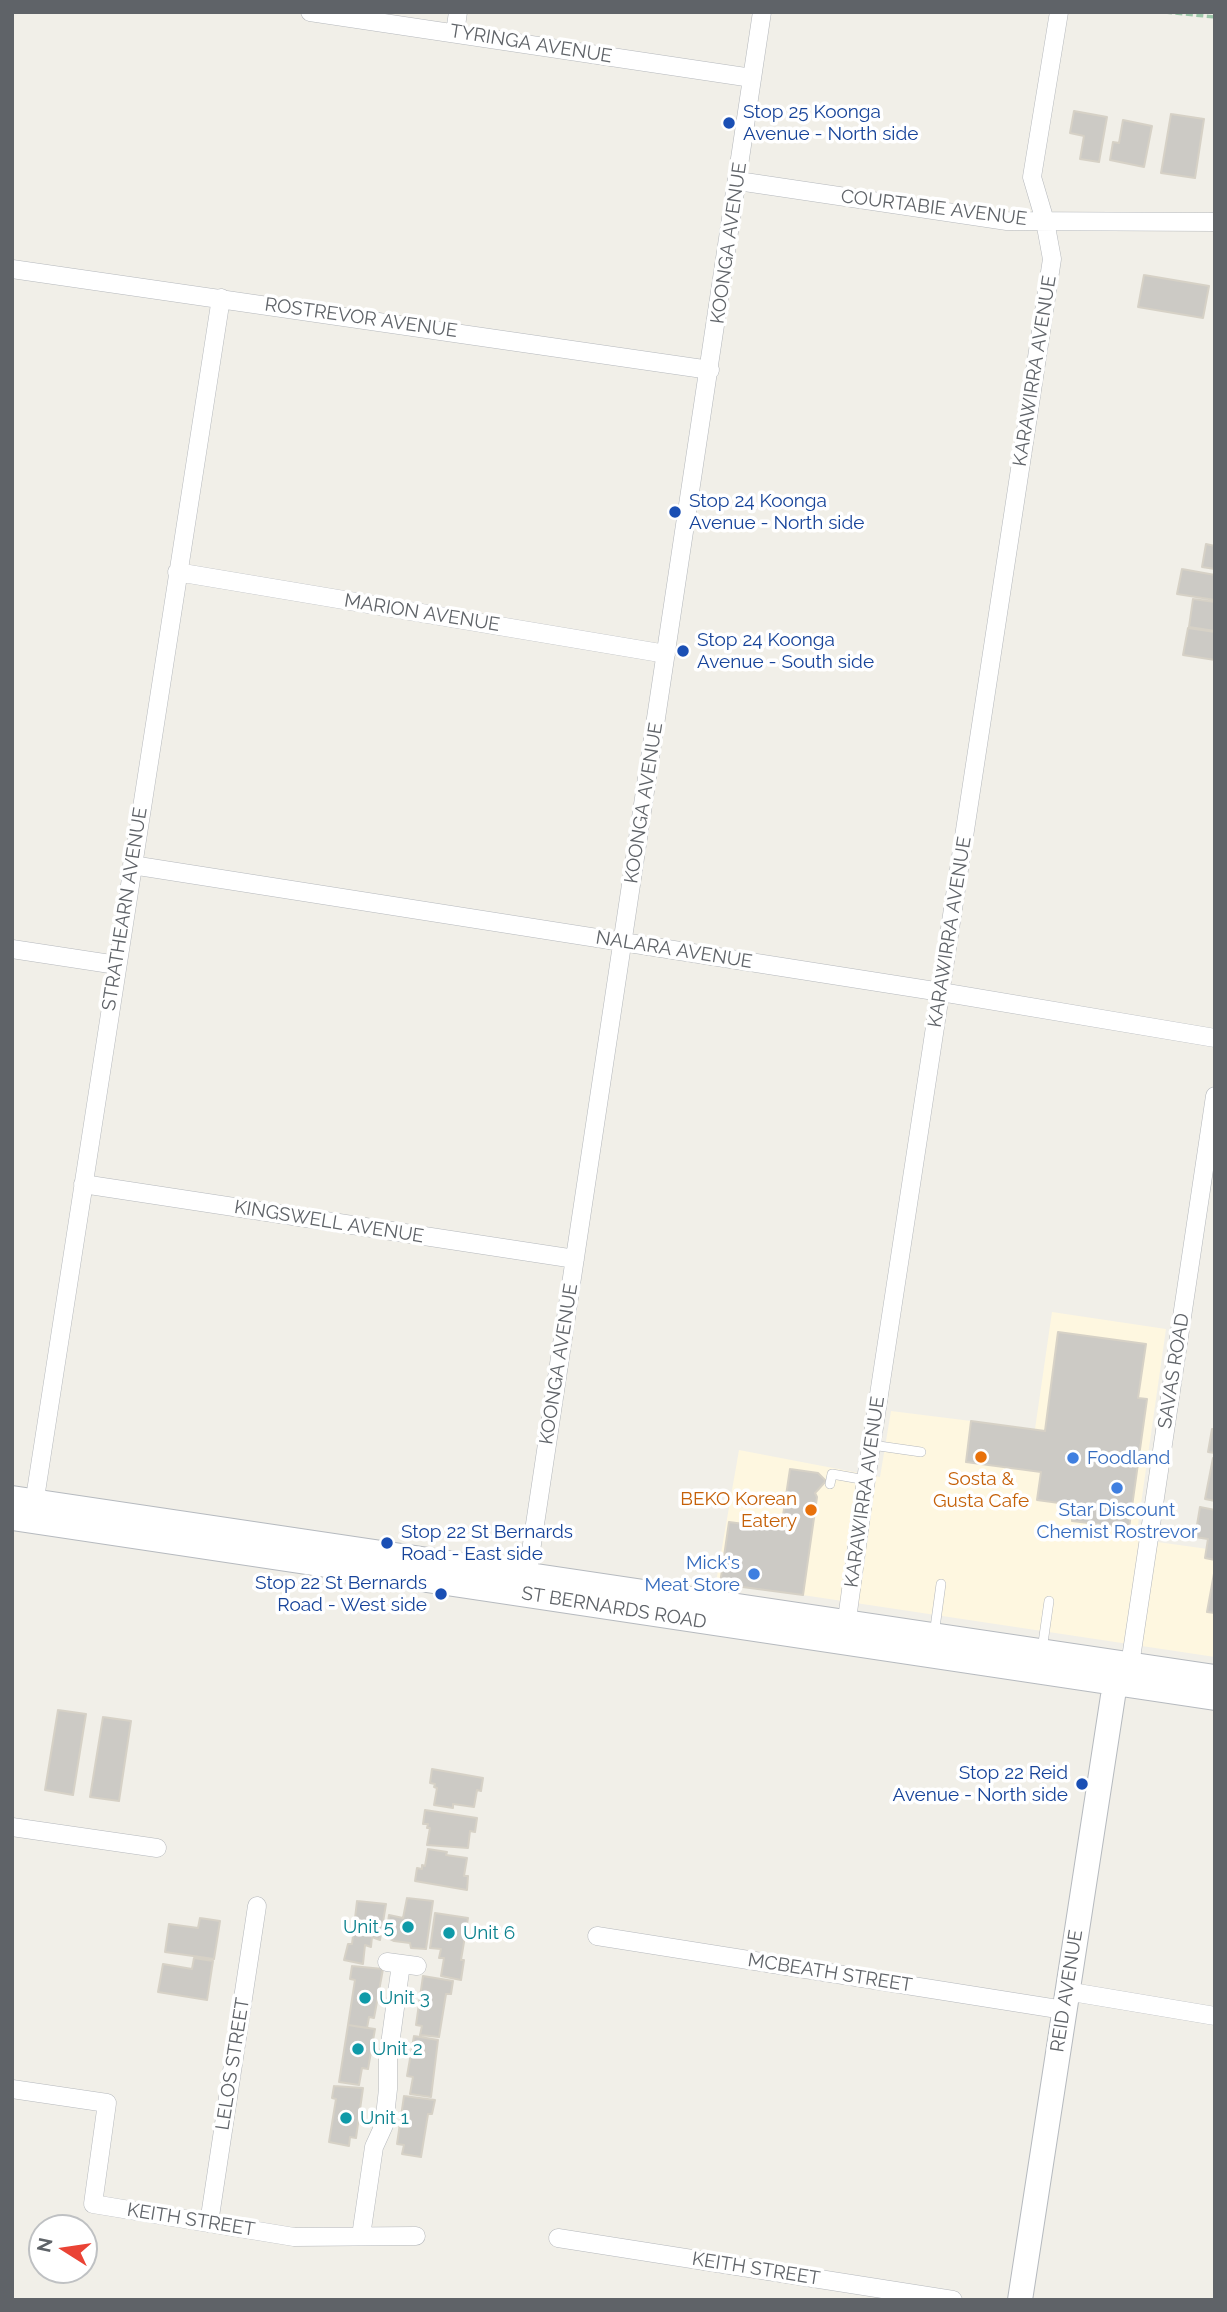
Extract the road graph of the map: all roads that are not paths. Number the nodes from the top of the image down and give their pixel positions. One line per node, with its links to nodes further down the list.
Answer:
1 (310, 12): 5 (street, TYRINGA AVENUE)
2 (458, 12): 5 (street)
3 (762, 12): 6 (street, KOONGA AVENUE)
4 (1059, 12): 8 (street, KARAWIRRA AVENUE)
5 (455, 33): 6 (street, TYRINGA AVENUE)
6 (752, 78): 7 (street, KOONGA AVENUE)
7 (737, 181): 8 (street, COURTABIE AVENUE); 12 (street, KOONGA AVENUE)
8 (1045, 221): 9 (street, COURTABIE AVENUE); 19 (street, KARAWIRRA AVENUE)
9 (1215, 222)
10 (12, 268): 11 (street, ROSTREVOR AVENUE)
11 (221, 298): 12 (street, ROSTREVOR AVENUE); 13 (street, STRATHEARN AVENUE)
12 (710, 370): 14 (street, KOONGA AVENUE)
13 (177, 572): 14 (street, MARION AVENUE); 15 (street, STRATHEARN AVENUE)
14 (666, 654): 16 (street, KOONGA AVENUE)
15 (132, 865): 16 (street, NALARA AVENUE); 18 (street, STRATHEARN AVENUE)
16 (623, 942): 19 (street, NALARA AVENUE); 23 (street, KOONGA AVENUE)
17 (12, 949): 18 (street)
18 (117, 965): 22 (street, STRATHEARN AVENUE)
19 (941, 992): 20 (street, NALARA AVENUE); 24 (street, KARAWIRRA AVENUE)
20 (1215, 1038)
21 (1215, 1096): 35 (street, SAVAS ROAD)
22 (83, 1184): 23 (street, KINGSWELL AVENUE); 28 (street, STRATHEARN AVENUE)
23 (575, 1259): 30 (street, KOONGA AVENUE)
24 (872, 1445): 25 (lane); 26 (street, KARAWIRRA AVENUE)
25 (921, 1452)
26 (866, 1480): 27 (lane); 32 (street, KARAWIRRA AVENUE)
27 (830, 1484)
28 (23, 1510): 30 (main road, ST BERNARDS ROAD)
29 (941, 1584): 33 (lane)
30 (526, 1585): 32 (main road, ST BERNARDS ROAD)
31 (1049, 1601): 34 (lane)
32 (845, 1632): 33 (main road, ST BERNARDS ROAD); 35 (main road, ST BERNARDS ROAD)
33 (934, 1636): 34 (main road, ST BERNARDS ROAD)
34 (1042, 1652): 35 (main road, ST BERNARDS ROAD)
35 (1123, 1674): 36 (main road, ST BERNARDS ROAD); 37 (main road, ST BERNARDS ROAD); 43 (main road, REID AVENUE)
36 (1215, 1677)
37 (1215, 1698)
38 (12, 1827): 39 (street)
39 (157, 1848)
40 (257, 1906): 46 (street, LELOS STREET)
41 (597, 1936): 43 (street, MCBEATH STREET)
42 (402, 1964): 47 (street)
43 (1065, 2001): 44 (street, MCBEATH STREET); 51 (main road, REID AVENUE)
44 (1215, 2016)
45 (12, 2089): 46 (street, KEITH STREET)
46 (209, 2223): 47 (street, KEITH STREET)
47 (361, 2236): 48 (street, KEITH STREET)
48 (416, 2236)
49 (558, 2238): 50 (street, KEITH STREET)
50 (953, 2300)
51 (1020, 2300)

